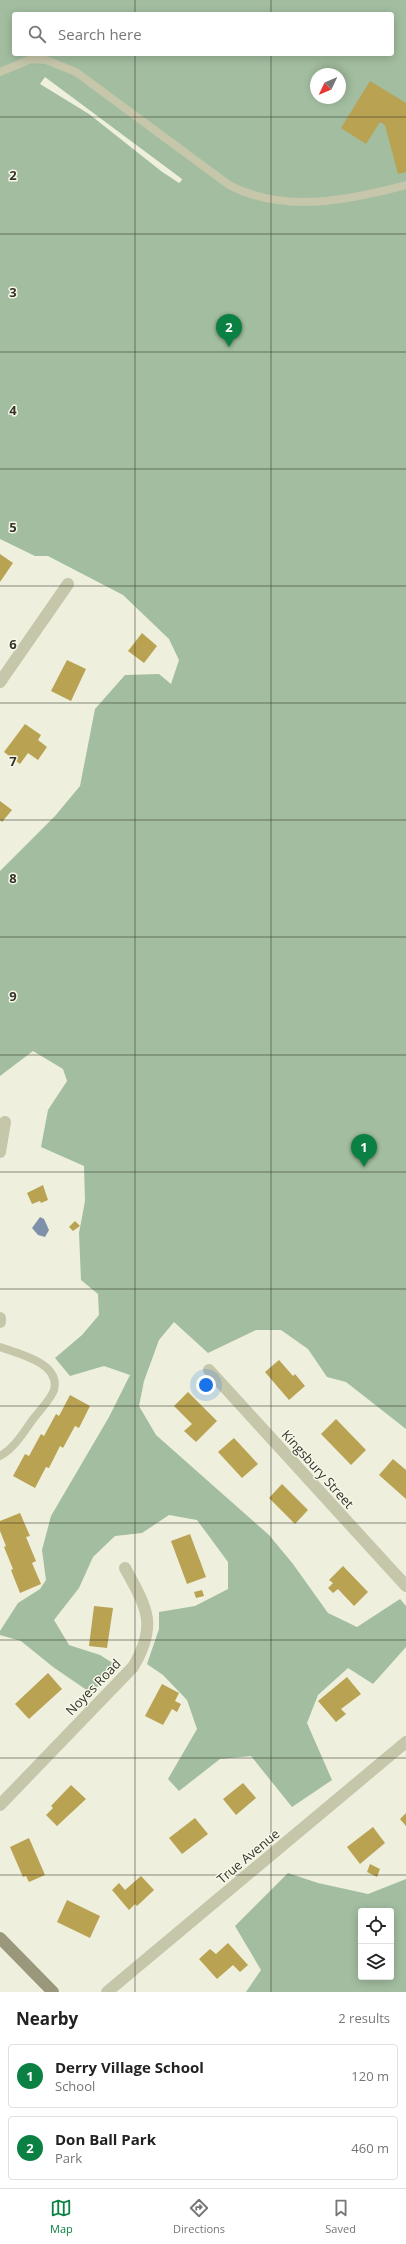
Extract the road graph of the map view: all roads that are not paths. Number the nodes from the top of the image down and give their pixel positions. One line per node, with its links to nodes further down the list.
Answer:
1 (0, 72): 2 (lane)
2 (406, 185)
3 (68, 584): 4 (street)
4 (0, 682)
5 (5, 1122): 6 (street)
6 (0, 1152)
7 (0, 1318): 8 (street)
8 (0, 1322)
9 (0, 1347): 11 (lane)
10 (209, 1370): 13 (street, Kingsbury Street)
11 (0, 1456)
12 (125, 1568): 15 (street, Noyes Road)
13 (406, 1586)
14 (406, 1742): 18 (street, True Avenue)
15 (0, 1805)
16 (0, 1938): 17 (street)
17 (53, 1992)
18 (107, 1992)

